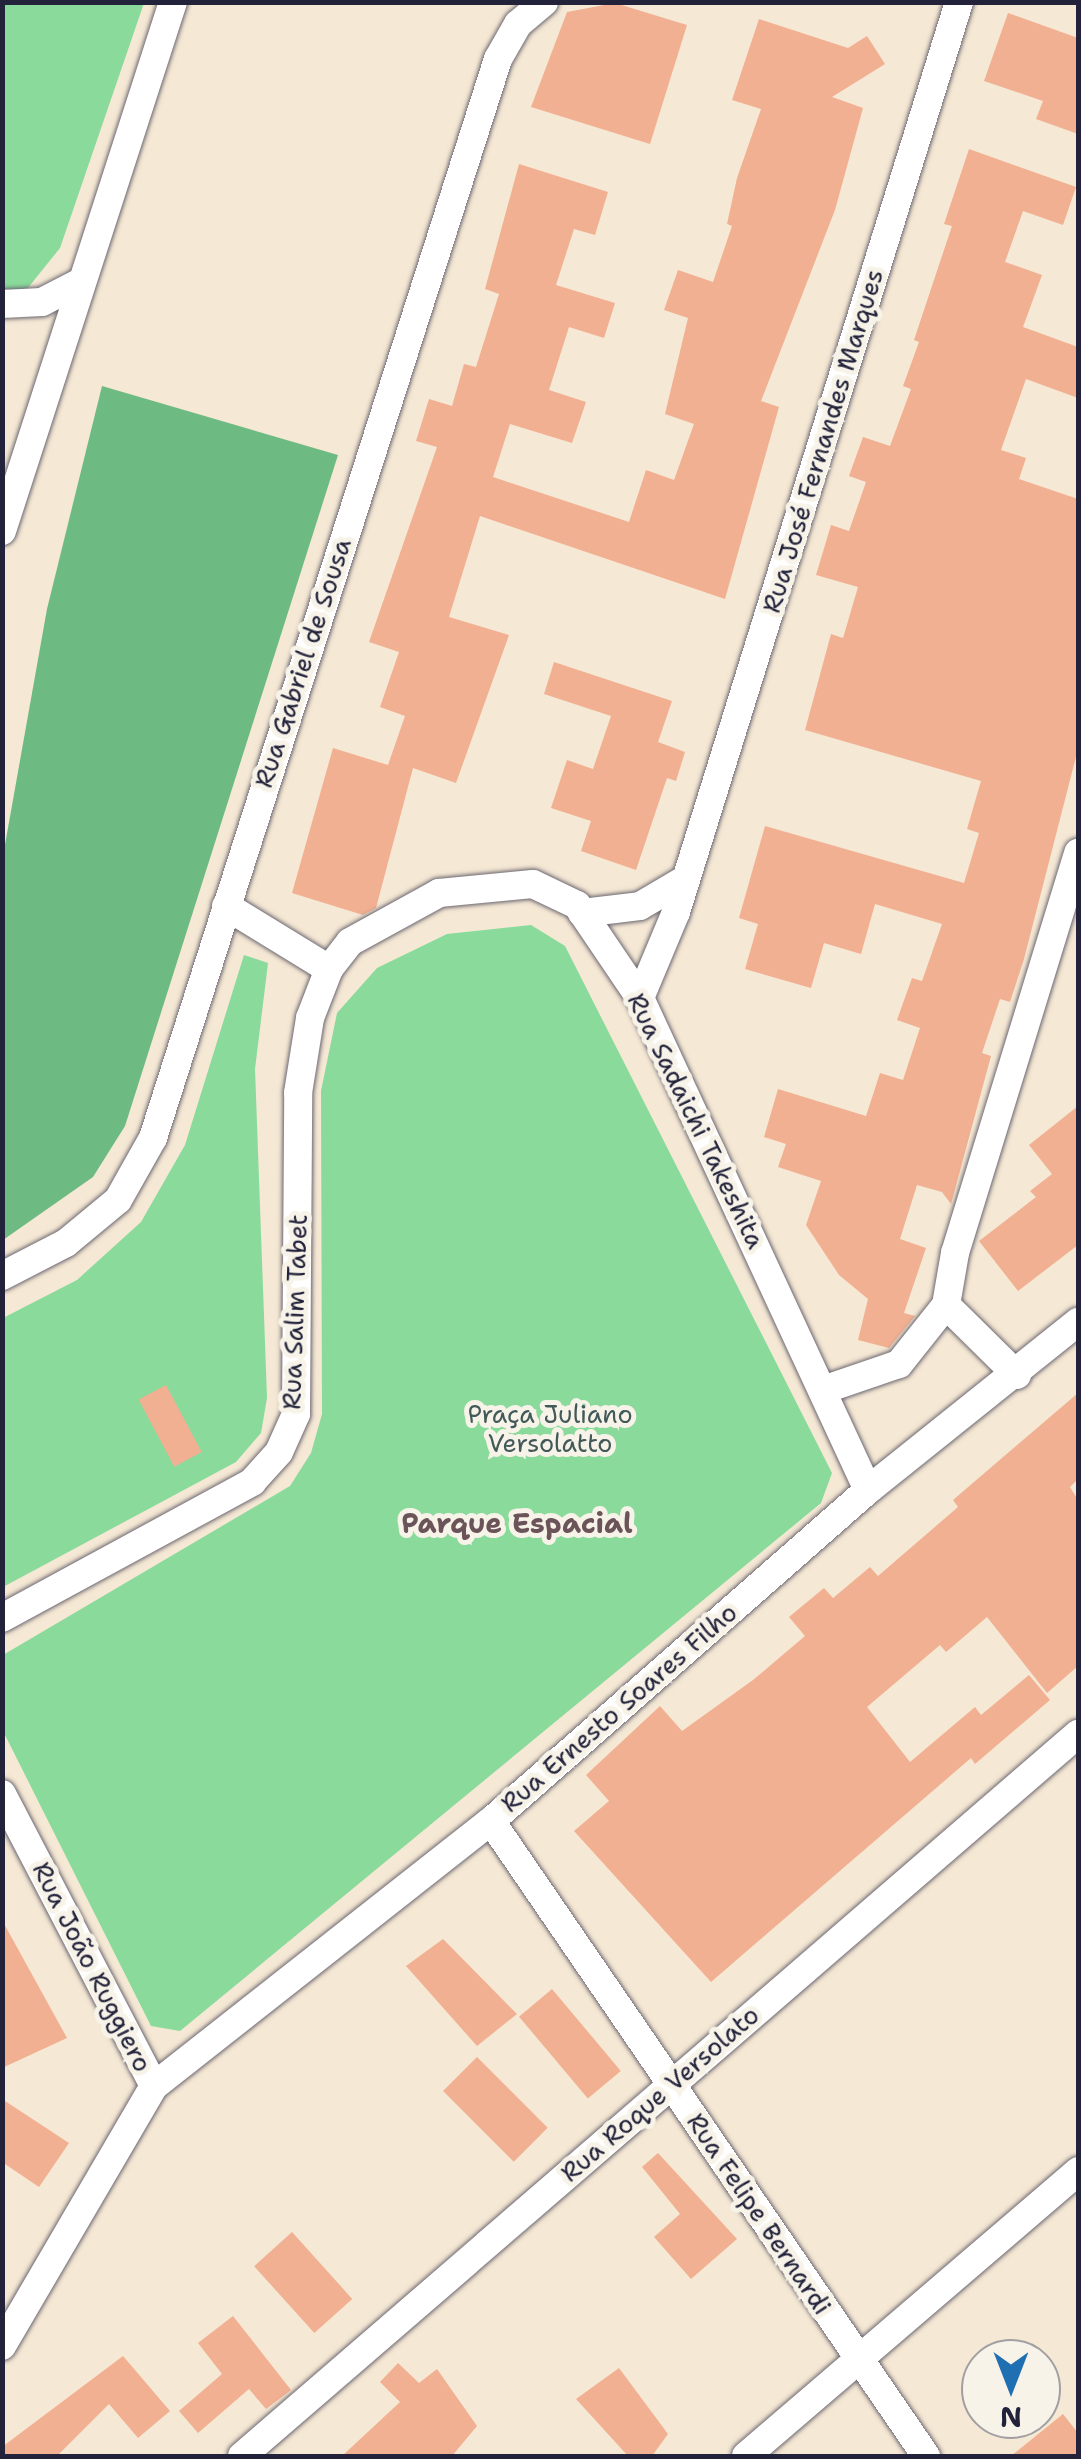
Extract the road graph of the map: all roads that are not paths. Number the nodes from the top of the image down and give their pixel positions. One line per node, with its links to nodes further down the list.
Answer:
1 (172, 2): 4 (street)
2 (544, 2): 9 (street, Rua Gabriel de Sousa)
3 (959, 2): 8 (street, Rua José Fernandes Marques)
4 (78, 283): 5 (street); 6 (street)
5 (2, 304)
6 (2, 530)
7 (1078, 852): 14 (street)
8 (686, 879): 10 (street); 12 (street, Rua José Fernandes Marques)
9 (226, 906): 11 (street); 13 (street, Rua Gabriel de Sousa)
10 (582, 913): 11 (street, Rua Sadaichi Takeshita); 12 (street, Rua Sadaichi Takeshita)
11 (329, 969): 19 (street, Rua Salim Tabet)
12 (640, 998): 17 (street, Rua Sadaichi Takeshita)
13 (2, 1276)
14 (946, 1305): 16 (street); 17 (street)
15 (1078, 1322): 16 (street, Rua Ernesto Soares Filho)
16 (1017, 1375): 18 (street, Rua Ernesto Soares Filho)
17 (823, 1390): 18 (street, Rua Sadaichi Takeshita)
18 (868, 1490): 22 (street, Rua Ernesto Soares Filho)
19 (2, 1618)
20 (1078, 1734): 23 (street, Rua Roque Versolato)
21 (2, 1794): 24 (street, Rua João Ruggiero)
22 (491, 1821): 23 (street, Rua Felipe Bernardi); 24 (street, Rua Ernesto Soares Filho)
23 (671, 2084): 27 (street, Rua Felipe Bernardi); 28 (street, Rua Roque Versolato)
24 (154, 2086): 26 (street, Rua João Ruggiero)
25 (1078, 2171): 27 (street)
26 (2, 2346)
27 (858, 2360): 29 (street); 30 (street, Rua Felipe Bernardi)
28 (242, 2456)
29 (746, 2456)
30 (926, 2456)

